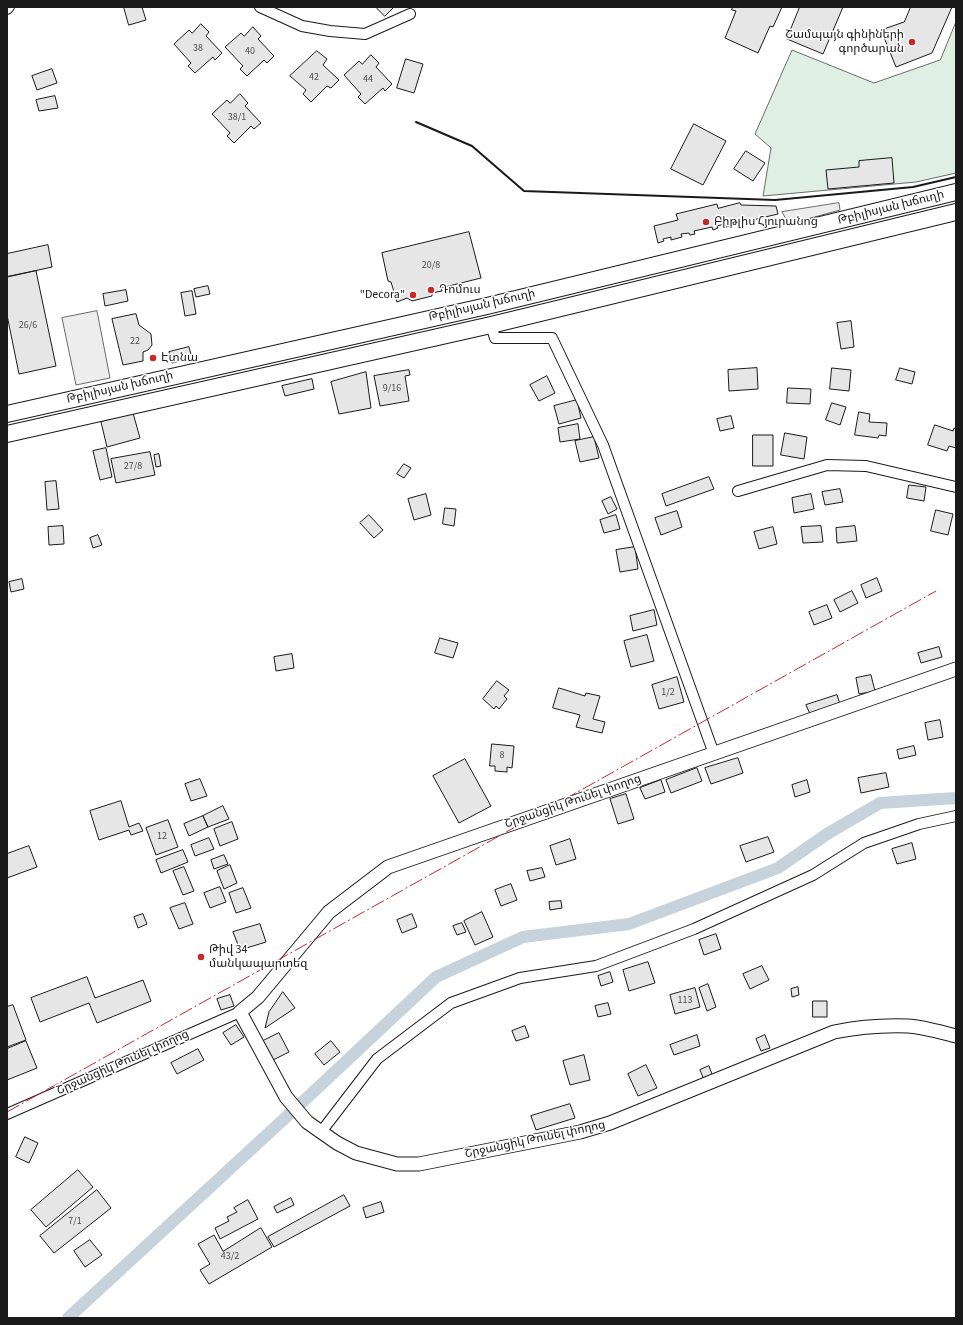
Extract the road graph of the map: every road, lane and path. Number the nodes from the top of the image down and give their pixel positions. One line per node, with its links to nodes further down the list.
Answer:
1 (9, 7): 3 (street)
2 (260, 7): 4 (street)
3 (7, 9)
4 (410, 14)
5 (956, 192): 8 (main road, Թբիլիսյան խճուղի)
6 (956, 212): 7 (main road, Թբիլիսյան խճուղի)
7 (491, 325): 9 (main road, Թբիլիսյան խճուղի); 13 (street)
8 (7, 414)
9 (7, 434)
10 (956, 487): 11 (street)
11 (738, 492)
12 (956, 669): 13 (street, Շրջանցիկ Թունել փողոց)
13 (714, 754): 15 (street, Շրջանցիկ Թունել փողոց)
14 (956, 816): 18 (street)
15 (240, 1012): 17 (street, Շրջանցիկ Թունել փողոց); 18 (street, Շրջանցիկ Թունել փողոց)
16 (956, 1036): 18 (street, Շրջանցիկ Թունել փողոց)
17 (7, 1114)
18 (321, 1132)

